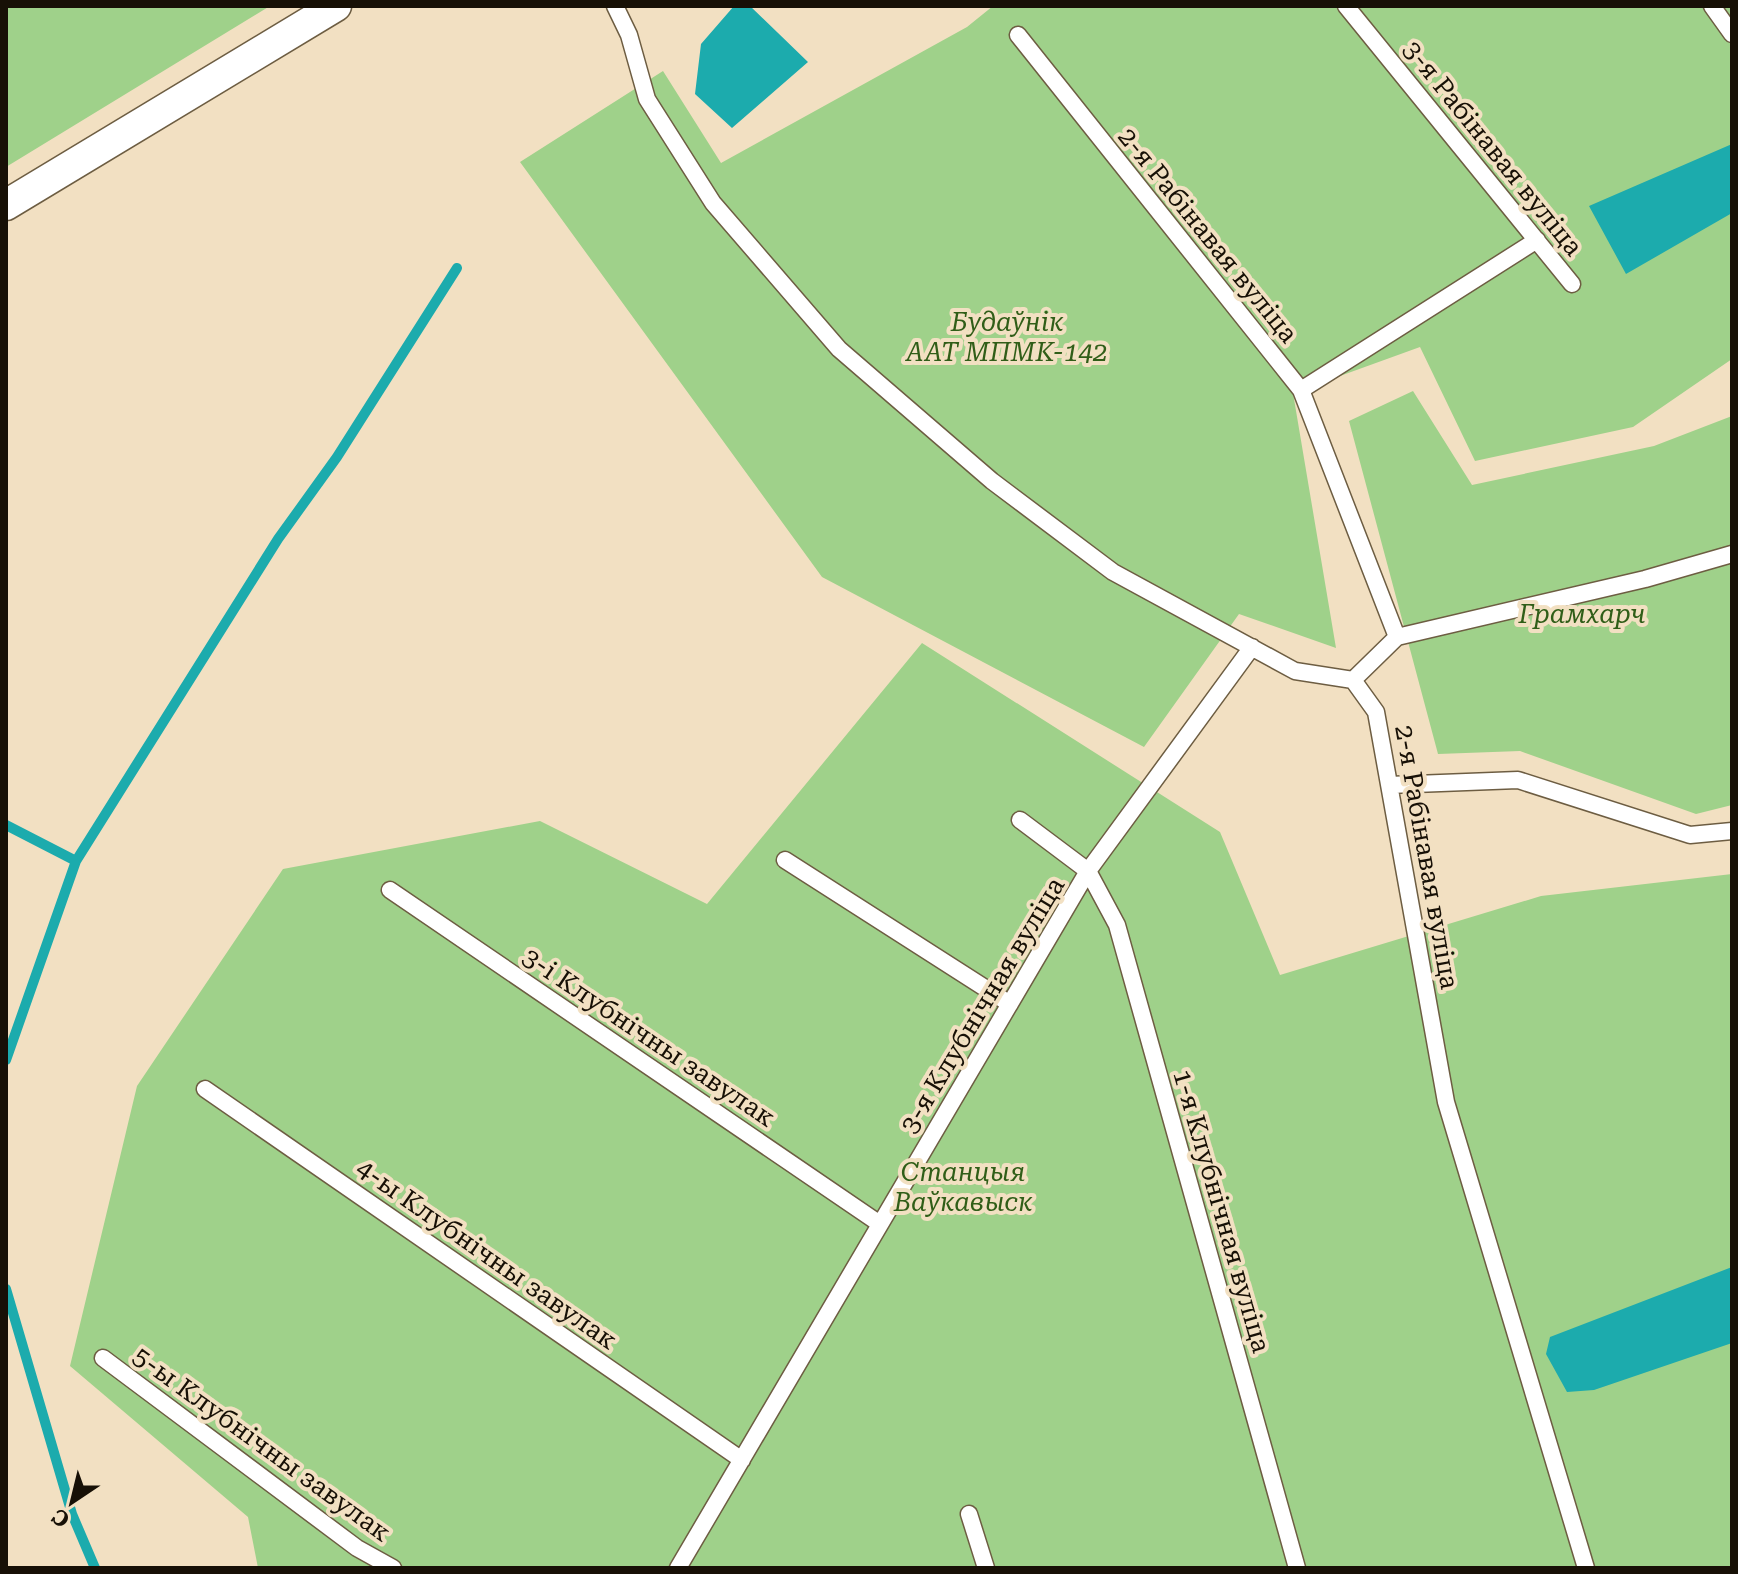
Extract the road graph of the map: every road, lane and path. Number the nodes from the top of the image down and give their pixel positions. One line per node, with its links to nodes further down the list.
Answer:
1 (336, 6): 7 (street)
2 (615, 6): 13 (lane)
3 (1346, 6): 8 (lane, 3-я Рабінавая вуліца)
4 (1712, 6): 5 (lane)
5 (1732, 34)
6 (1018, 35): 10 (lane, 2-я Рабінавая вуліца)
7 (6, 205)
8 (1537, 240): 9 (lane, 3-я Рабінавая вуліца); 10 (lane)
9 (1572, 284)
10 (1301, 390): 12 (lane, 2-я Рабінавая вуліца)
11 (1732, 554): 12 (lane)
12 (1397, 637): 14 (lane)
13 (1252, 647): 14 (lane); 19 (lane, 3-я Клубнічная вуліца)
14 (1353, 680): 15 (lane, 2-я Рабінавая вуліца)
15 (1389, 785): 17 (lane); 31 (lane, 2-я Рабінавая вуліца)
16 (1020, 820): 19 (lane)
17 (1732, 831)
18 (785, 860): 21 (lane)
19 (1088, 871): 21 (lane, 3-я Клубнічная вуліца); 30 (lane, 1-я Клубнічная вуліца)
20 (390, 890): 23 (lane, 3-і Клубнічны завулак)
21 (1010, 1004): 23 (lane, 3-я Клубнічная вуліца)
22 (205, 1089): 25 (lane, 4-ы Клубнічны завулак)
23 (880, 1224): 25 (lane, 3-я Клубнічная вуліца)
24 (103, 1358): 27 (lane, 5-ы Клубнічны завулак)
25 (742, 1460): 28 (lane, 3-я Клубнічная вуліца)
26 (969, 1514): 29 (lane)
27 (393, 1568)
28 (678, 1568)
29 (986, 1568)
30 (1297, 1568)
31 (1586, 1568)

